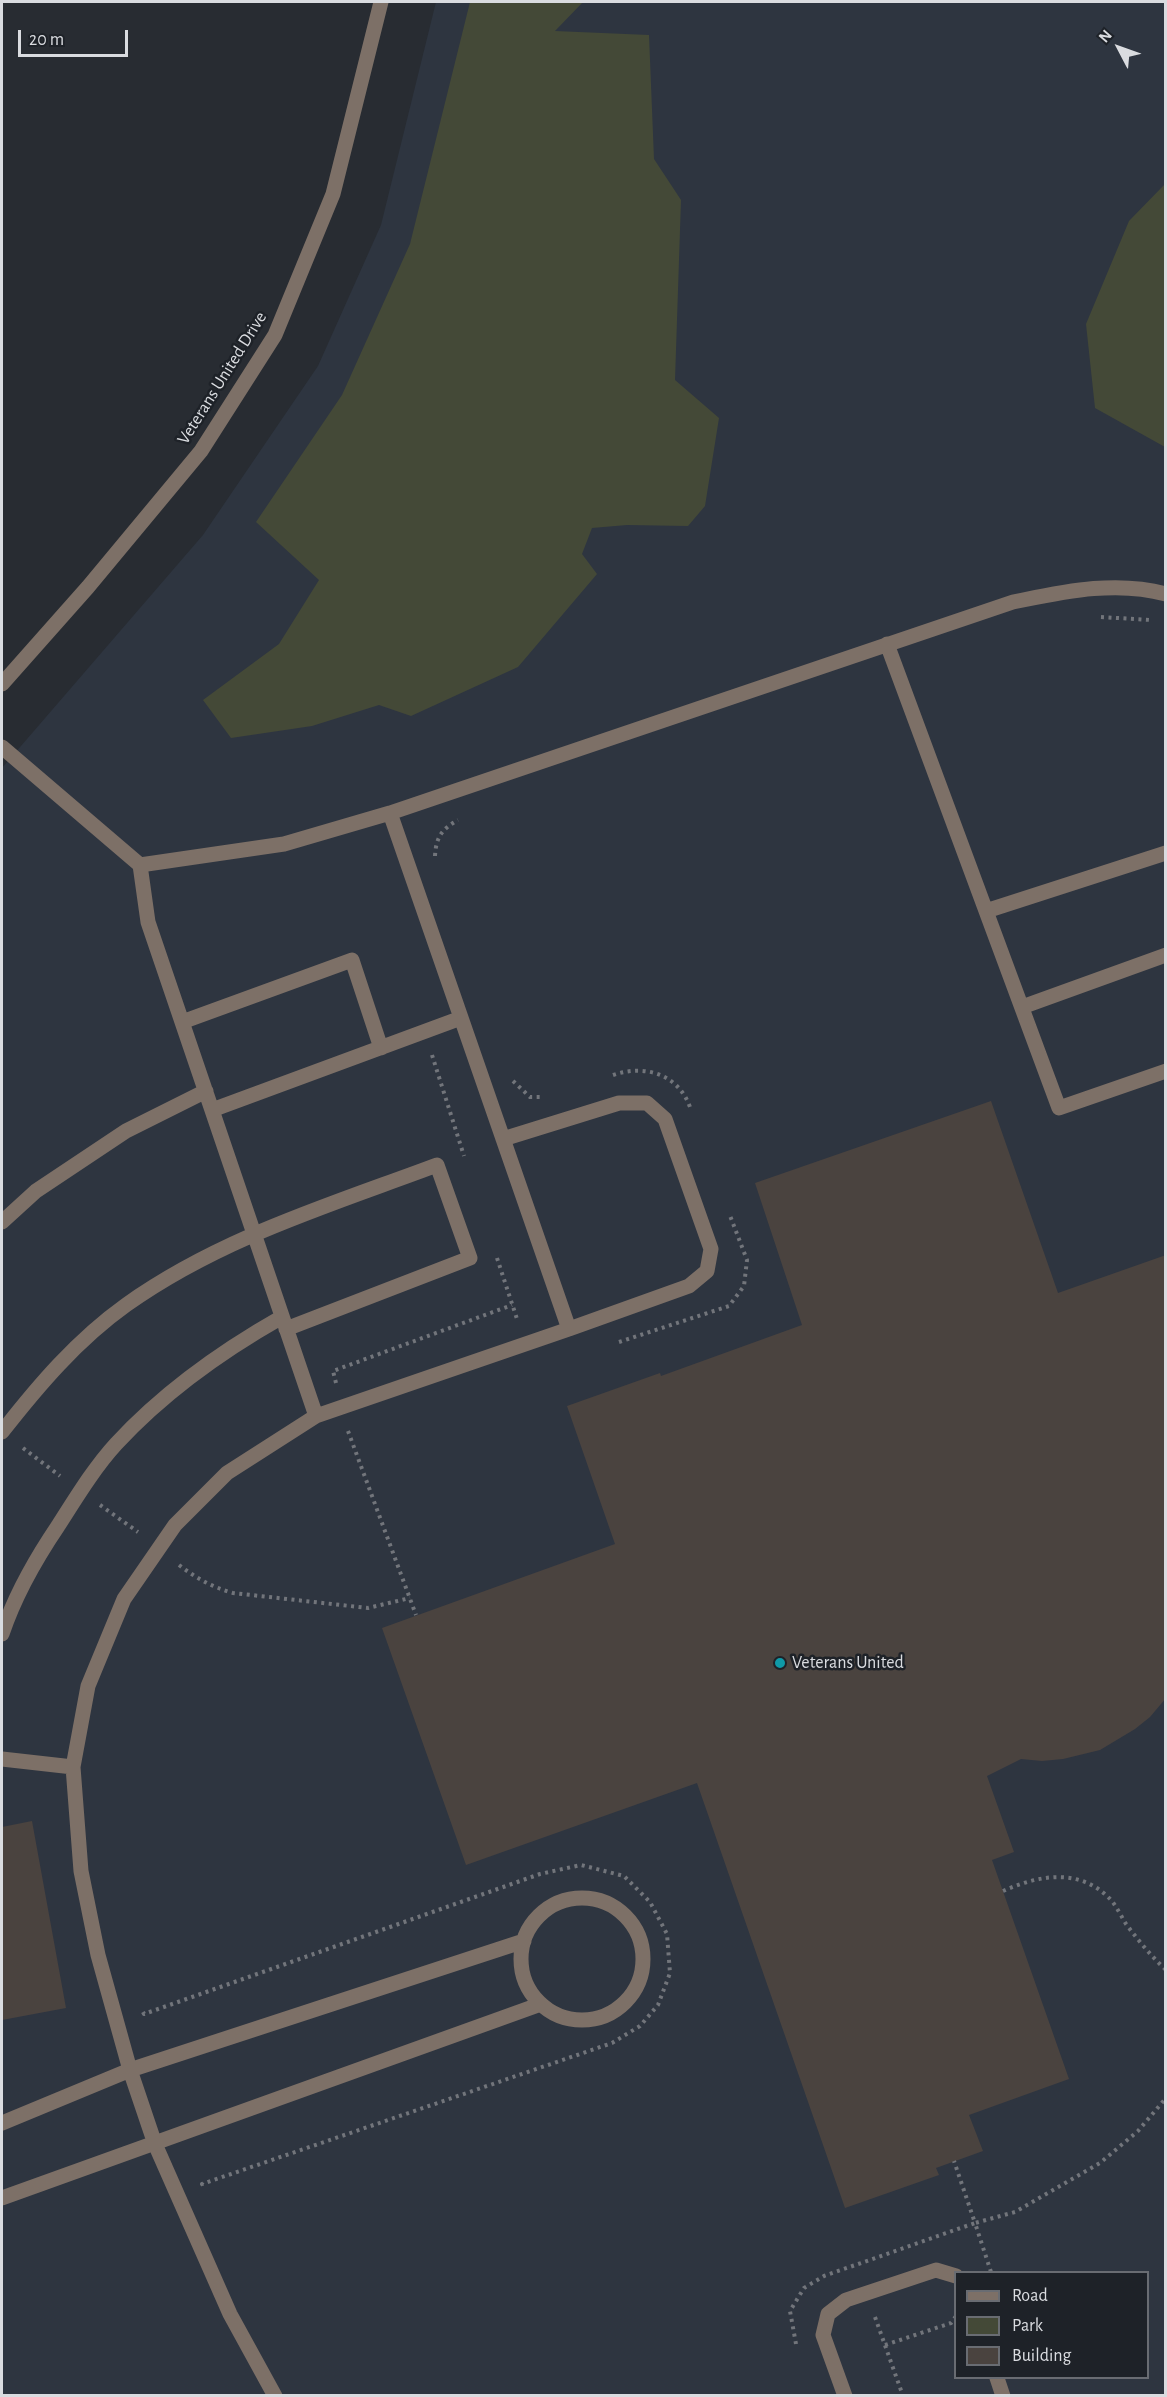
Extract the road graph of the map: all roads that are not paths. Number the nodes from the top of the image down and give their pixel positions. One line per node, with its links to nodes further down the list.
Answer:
1 (381, 2): 4 (street, Veterans United Drive)
2 (1166, 594): 3 (street)
3 (887, 644): 6 (street); 9 (street)
4 (2, 684)
5 (2, 747): 8 (street)
6 (390, 813): 8 (street); 12 (street)
7 (1166, 853): 9 (street)
8 (140, 865): 13 (street)
9 (986, 911): 11 (street)
10 (1166, 955): 11 (street)
11 (1022, 1007): 15 (street)
12 (461, 1018): 14 (street); 18 (street)
13 (182, 1022): 14 (street); 16 (street)
14 (381, 1048): 17 (street)
15 (1166, 1071)
16 (206, 1091): 17 (street); 19 (street)
17 (212, 1110): 20 (street)
18 (503, 1139): 22 (street); 22 (street)
19 (2, 1222)
20 (254, 1233): 21 (street); 21 (street); 24 (street)
21 (284, 1323): 23 (street); 25 (street)
22 (569, 1329): 23 (street)
23 (316, 1416): 27 (street)
24 (2, 1432)
25 (2, 1634)
26 (2, 1759): 27 (street)
27 (73, 1767): 30 (street)
28 (524, 1941): 29 (street); 29 (street); 30 (street)
29 (541, 2004): 32 (street)
30 (130, 2070): 31 (street); 32 (street)
31 (2, 2123)
32 (155, 2144): 33 (street); 36 (street)
33 (2, 2198)
34 (954, 2275): 37 (street)
35 (997, 2379): 38 (street)
36 (275, 2396)
37 (845, 2396)
38 (1004, 2396)

